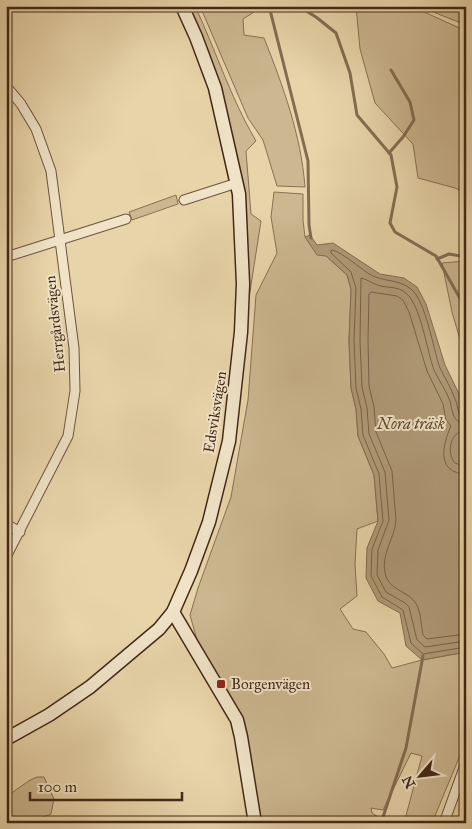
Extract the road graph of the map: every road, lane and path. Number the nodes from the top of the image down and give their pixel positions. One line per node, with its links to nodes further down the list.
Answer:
1 (182, 6): 3 (street, Edsviksvägen)
2 (6, 86): 6 (street, Herrgårdsvägen)
3 (238, 183): 4 (street); 11 (street, Edsviksvägen)
4 (184, 200)
5 (126, 219): 6 (street)
6 (59, 240): 7 (street); 9 (street, Herrgårdsvägen)
7 (6, 257)
8 (6, 524): 9 (street)
9 (20, 532): 10 (street, Herrgårdsvägen)
10 (6, 556)
11 (173, 612): 12 (street, Edsviksvägen); 14 (street)
12 (6, 739)
13 (466, 762): 15 (street)
14 (255, 823)
15 (444, 823)

